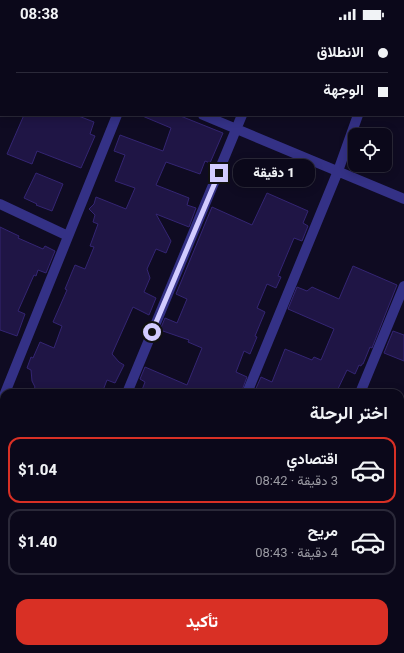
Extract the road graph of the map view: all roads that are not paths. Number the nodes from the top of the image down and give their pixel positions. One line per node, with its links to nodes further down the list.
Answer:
1 (117, 116): 9 (street)
2 (205, 116): 5 (street)
3 (242, 116): 5 (street)
4 (358, 116): 6 (street)
5 (237, 129): 6 (street); 12 (street)
6 (338, 171): 7 (street); 13 (street)
7 (404, 199)
8 (0, 204): 9 (street)
9 (68, 236): 11 (street)
10 (404, 286): 14 (street)
11 (6, 389)
12 (129, 389)
13 (249, 389)
14 (362, 389)

